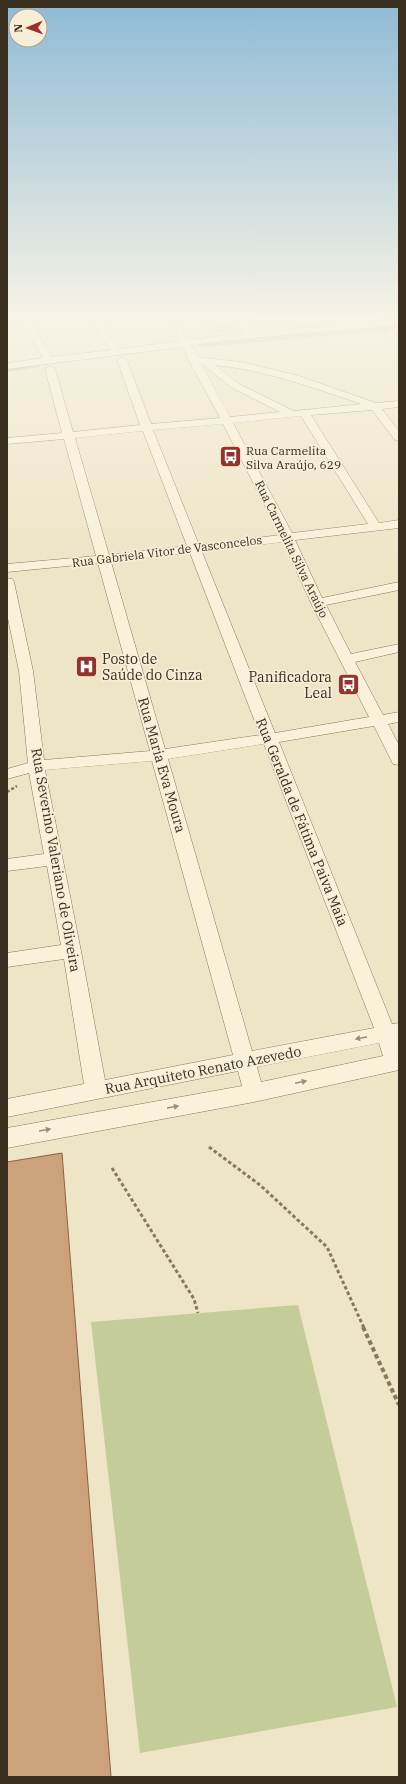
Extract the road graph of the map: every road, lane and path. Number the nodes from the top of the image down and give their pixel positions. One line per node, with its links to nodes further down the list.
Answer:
1 (59, 401): 11 (street, Rua Maria Eva Moura)
2 (136, 401): 10 (street, Rua Geralda de Fátima Paiva Maia)
3 (216, 401): 9 (street, Rua Carmelita Silva Araújo)
4 (269, 401): 8 (street)
5 (361, 401): 7 (street)
6 (399, 404): 7 (street)
7 (375, 406): 8 (street); 12 (street)
8 (299, 414): 9 (street); 15 (street)
9 (226, 421): 10 (street); 16 (street, Rua Carmelita Silva Araújo)
10 (147, 429): 11 (street); 17 (street, Rua Geralda de Fátima Paiva Maia)
11 (69, 435): 13 (street); 18 (street, Rua Maria Eva Moura)
12 (399, 438)
13 (7, 442)
14 (399, 524): 15 (street, Rua Gabriela Vitor de Vasconcelos)
15 (376, 527): 16 (street, Rua Gabriela Vitor de Vasconcelos)
16 (287, 536): 17 (street, Rua Gabriela Vitor de Vasconcelos); 22 (street, Rua Carmelita Silva Araújo)
17 (195, 548): 18 (street, Rua Gabriela Vitor de Vasconcelos); 27 (street, Rua Geralda de Fátima Paiva Maia)
18 (104, 560): 19 (street, Rua Gabriela Vitor de Vasconcelos); 28 (street, Rua Maria Eva Moura)
19 (7, 568)
20 (7, 582): 30 (street, Rua Severino Valeriano de Oliveira)
21 (399, 586): 22 (street)
22 (318, 603): 24 (street, Rua Carmelita Silva Araújo)
23 (399, 648): 24 (street)
24 (347, 659): 26 (street, Rua Carmelita Silva Araújo)
25 (399, 716): 26 (street)
26 (379, 722): 27 (street); 29 (street, Rua Carmelita Silva Araújo)
27 (269, 738): 28 (street); 36 (street, Rua Geralda de Fátima Paiva Maia)
28 (159, 755): 30 (street); 38 (street, Rua Maria Eva Moura)
29 (399, 760)
30 (36, 766): 31 (street); 32 (street, Rua Severino Valeriano de Oliveira)
31 (7, 774)
32 (54, 859): 33 (street); 34 (street, Rua Severino Valeriano de Oliveira)
33 (7, 865)
34 (72, 951): 35 (street); 39 (street, Rua Severino Valeriano de Oliveira)
35 (7, 960)
36 (392, 1032): 37 (street, Rua Geralda de Fátima Paiva Maia); 38 (street, Rua Arquiteto Renato Azevedo, one-way to 38)
37 (397, 1061): 40 (street, one-way to 37)
38 (245, 1062): 39 (street, Rua Arquiteto Renato Azevedo); 40 (street, Rua Maria Eva Moura)
39 (96, 1091): 41 (street, Rua Arquiteto Renato Azevedo)
40 (254, 1093): 42 (street, one-way to 40)
41 (7, 1108)
42 (7, 1138)
43 (208, 1147): 46 (path)
44 (112, 1168): 45 (path)
45 (198, 1313)
46 (399, 1405)

